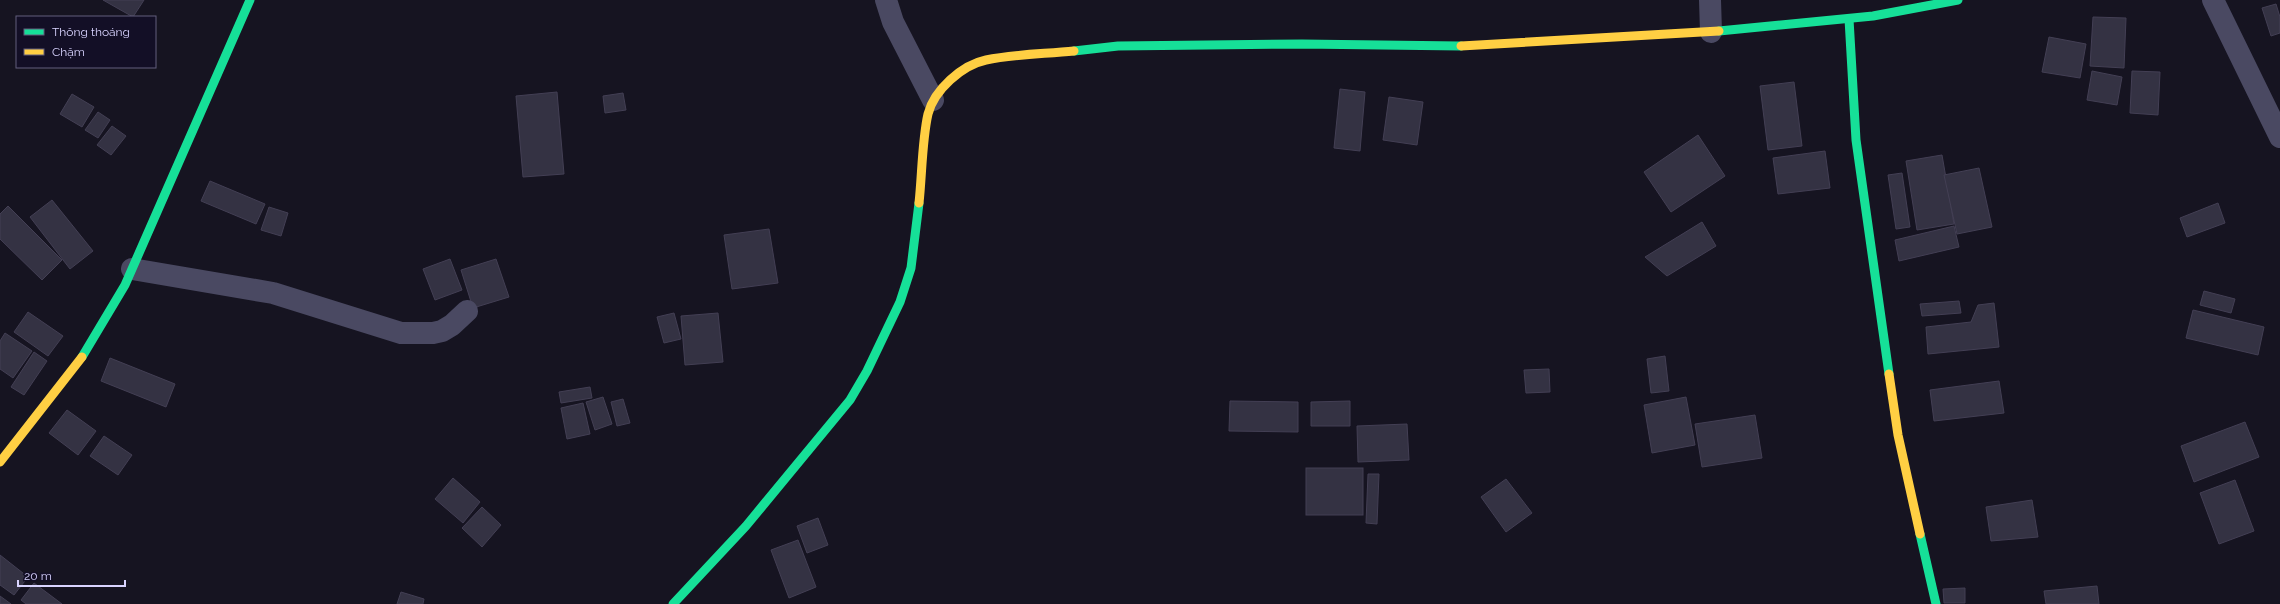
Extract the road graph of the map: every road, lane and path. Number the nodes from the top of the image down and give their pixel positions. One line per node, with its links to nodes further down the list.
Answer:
1 (250, 0): 10 (street)
2 (886, 0): 8 (street)
3 (1710, 0): 7 (street)
4 (1958, 0): 6 (street)
5 (2213, 0): 9 (street)
6 (1849, 19): 7 (street); 14 (street)
7 (1711, 32): 8 (street)
8 (933, 100): 13 (street)
9 (2280, 137)
10 (132, 269): 11 (street); 12 (street)
11 (467, 310)
12 (0, 462)
13 (673, 604)
14 (1936, 604)

